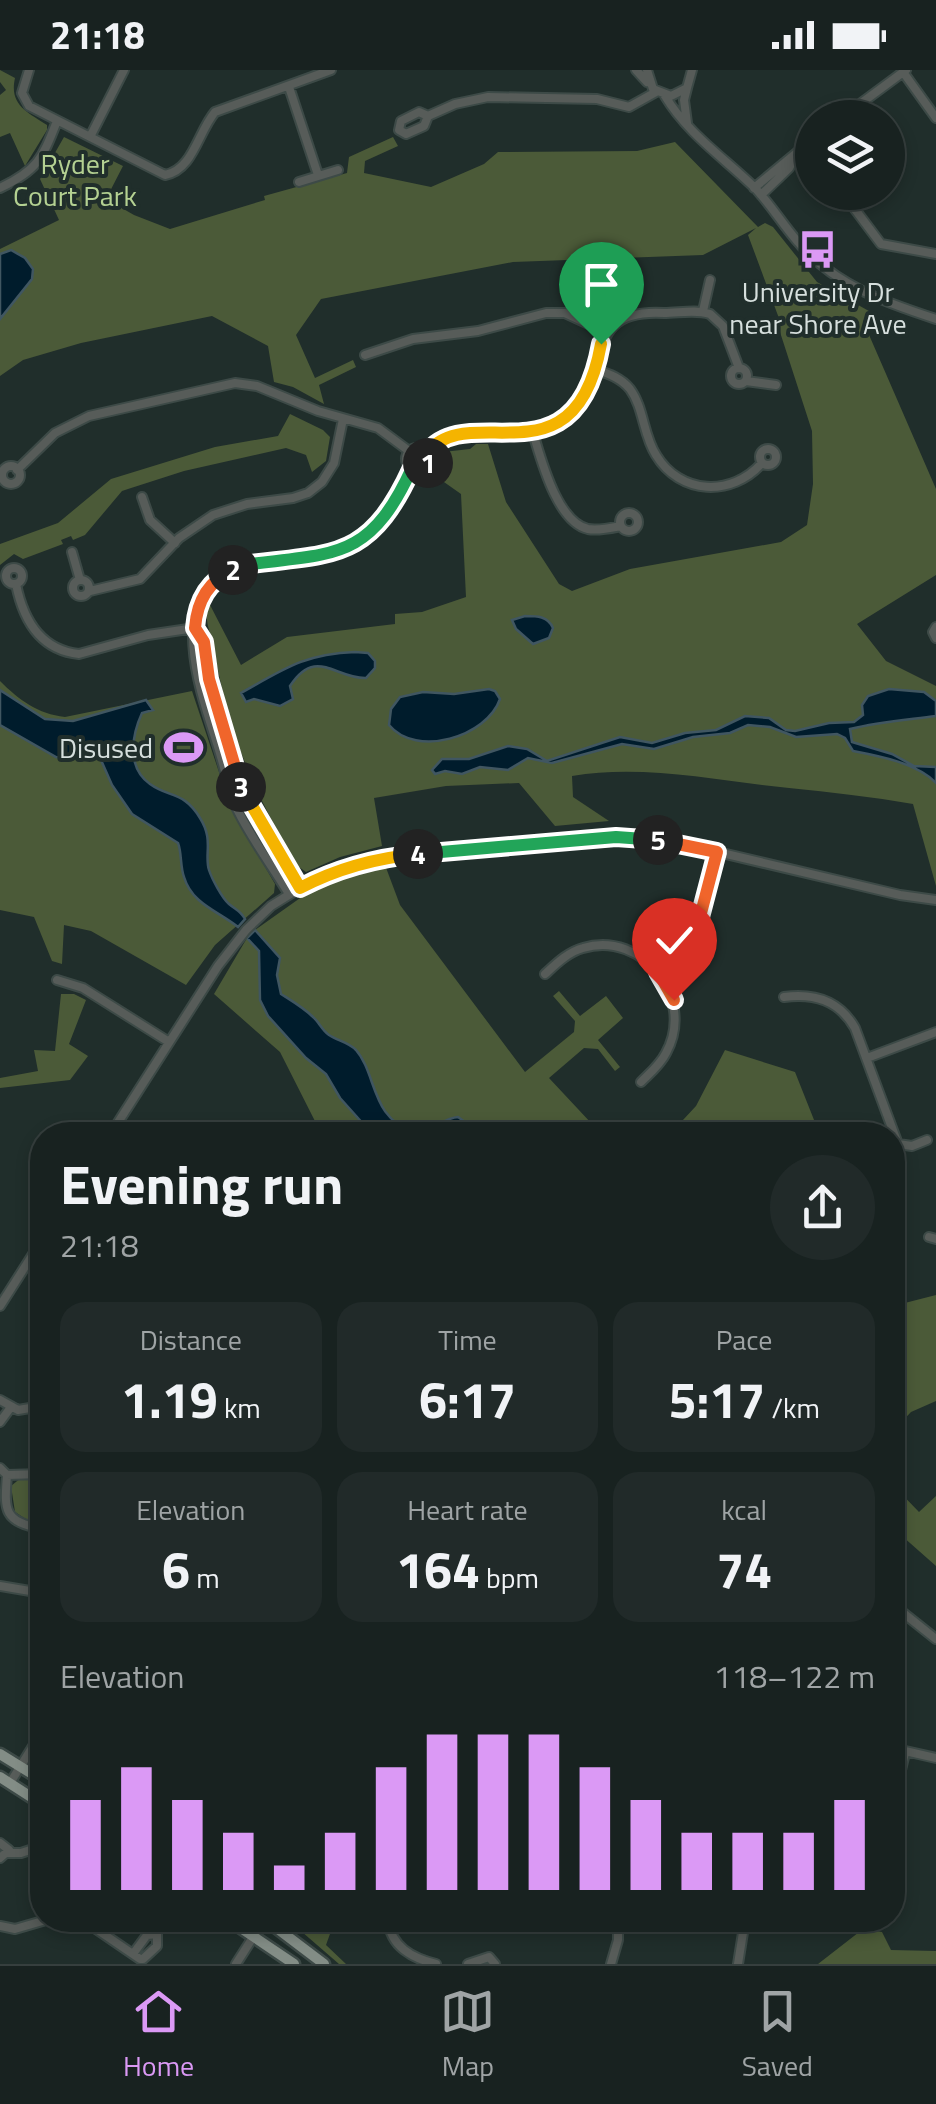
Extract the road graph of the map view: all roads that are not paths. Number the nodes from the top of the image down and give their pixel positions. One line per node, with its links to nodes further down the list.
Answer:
1 (29, 70): 14 (street)
2 (124, 70): 16 (street)
3 (331, 70): 8 (street)
4 (636, 70): 10 (street)
5 (647, 70): 10 (street)
6 (692, 70): 9 (street)
7 (904, 71): 11 (street); 13 (street)
8 (289, 87): 16 (street); 19 (street)
9 (687, 88): 10 (street); 15 (street)
10 (657, 91): 12 (street); 15 (street)
11 (865, 100)
12 (428, 116)
13 (936, 118)
14 (57, 121): 16 (street); 21 (street)
15 (689, 128): 22 (street)
16 (90, 137)
17 (795, 158): 22 (street)
18 (338, 170): 19 (street)
19 (318, 175): 20 (street)
20 (298, 182)
21 (0, 188)
22 (757, 191): 27 (street)
23 (856, 210): 24 (street)
24 (936, 254)
25 (710, 280): 26 (street)
26 (703, 311): 28 (street); 31 (street)
27 (936, 320)
28 (606, 332): 29 (street); 30 (street)
29 (365, 355)
30 (596, 370): 33 (street); 36 (street)
31 (776, 385)
32 (343, 419): 34 (street); 38 (street); 41 (street)
33 (532, 433): 35 (street); 40 (street)
34 (409, 451): 35 (street); 37 (street)
35 (427, 453): 37 (street)
36 (762, 463)
37 (412, 468): 47 (street)
38 (17, 470)
39 (142, 497): 41 (street)
40 (621, 526)
41 (175, 543): 45 (street)
42 (72, 552): 43 (street)
43 (80, 580): 45 (street); 45 (street)
44 (16, 584): 47 (street)
45 (90, 590)
46 (936, 627): 48 (street)
47 (195, 628): 50 (street); 51 (street)
48 (936, 638)
49 (717, 852): 50 (street); 52 (street); 53 (street)
50 (300, 888): 51 (street)
51 (289, 894): 58 (street)
52 (936, 900)
53 (658, 972): 54 (street); 60 (street)
54 (545, 974)
55 (57, 980): 58 (street)
56 (784, 997): 59 (street)
57 (936, 1032): 59 (street)
58 (169, 1042): 61 (street)
59 (868, 1058): 62 (street)
60 (641, 1082)
61 (118, 1122)
62 (890, 1122)
63 (927, 1140): 64 (street)
64 (905, 1145)
65 (30, 1259): 66 (street)
66 (0, 1306)
67 (0, 1400): 68 (street)
68 (11, 1407): 69 (street); 70 (street)
69 (30, 1408)
70 (0, 1422)
71 (4, 1471): 72 (street); 73 (street)
72 (30, 1473)
73 (30, 1526)
74 (0, 1586): 75 (street)
75 (30, 1591)
76 (905, 1614): 77 (street)
77 (936, 1639)
78 (30, 1752): 83 (street)
79 (906, 1753): 81 (street); 82 (street)
80 (0, 1754): 83 (main road)
81 (905, 1757)
82 (936, 1758)
83 (21, 1767): 84 (main road); 85 (street)
84 (30, 1773)
85 (5, 1780): 86 (main road)
86 (30, 1796)
87 (0, 1843): 89 (street)
88 (30, 1850): 89 (street)
89 (4, 1855)
90 (30, 1924): 91 (street)
91 (0, 1926)
92 (101, 1932): 100 (street)
93 (248, 1932): 99 (main road)
94 (257, 1932): 99 (street)
95 (281, 1932): 103 (main road)
96 (393, 1932): 104 (street)
97 (618, 1932): 107 (street)
98 (742, 1932): 108 (street)
99 (254, 1936): 101 (street); 102 (main road)
100 (133, 1954)
101 (236, 1964)
102 (294, 1964)
103 (324, 1964)
104 (436, 1964)
105 (468, 1964): 106 (street)
106 (495, 1964)
107 (610, 1964)
108 (738, 1964)

